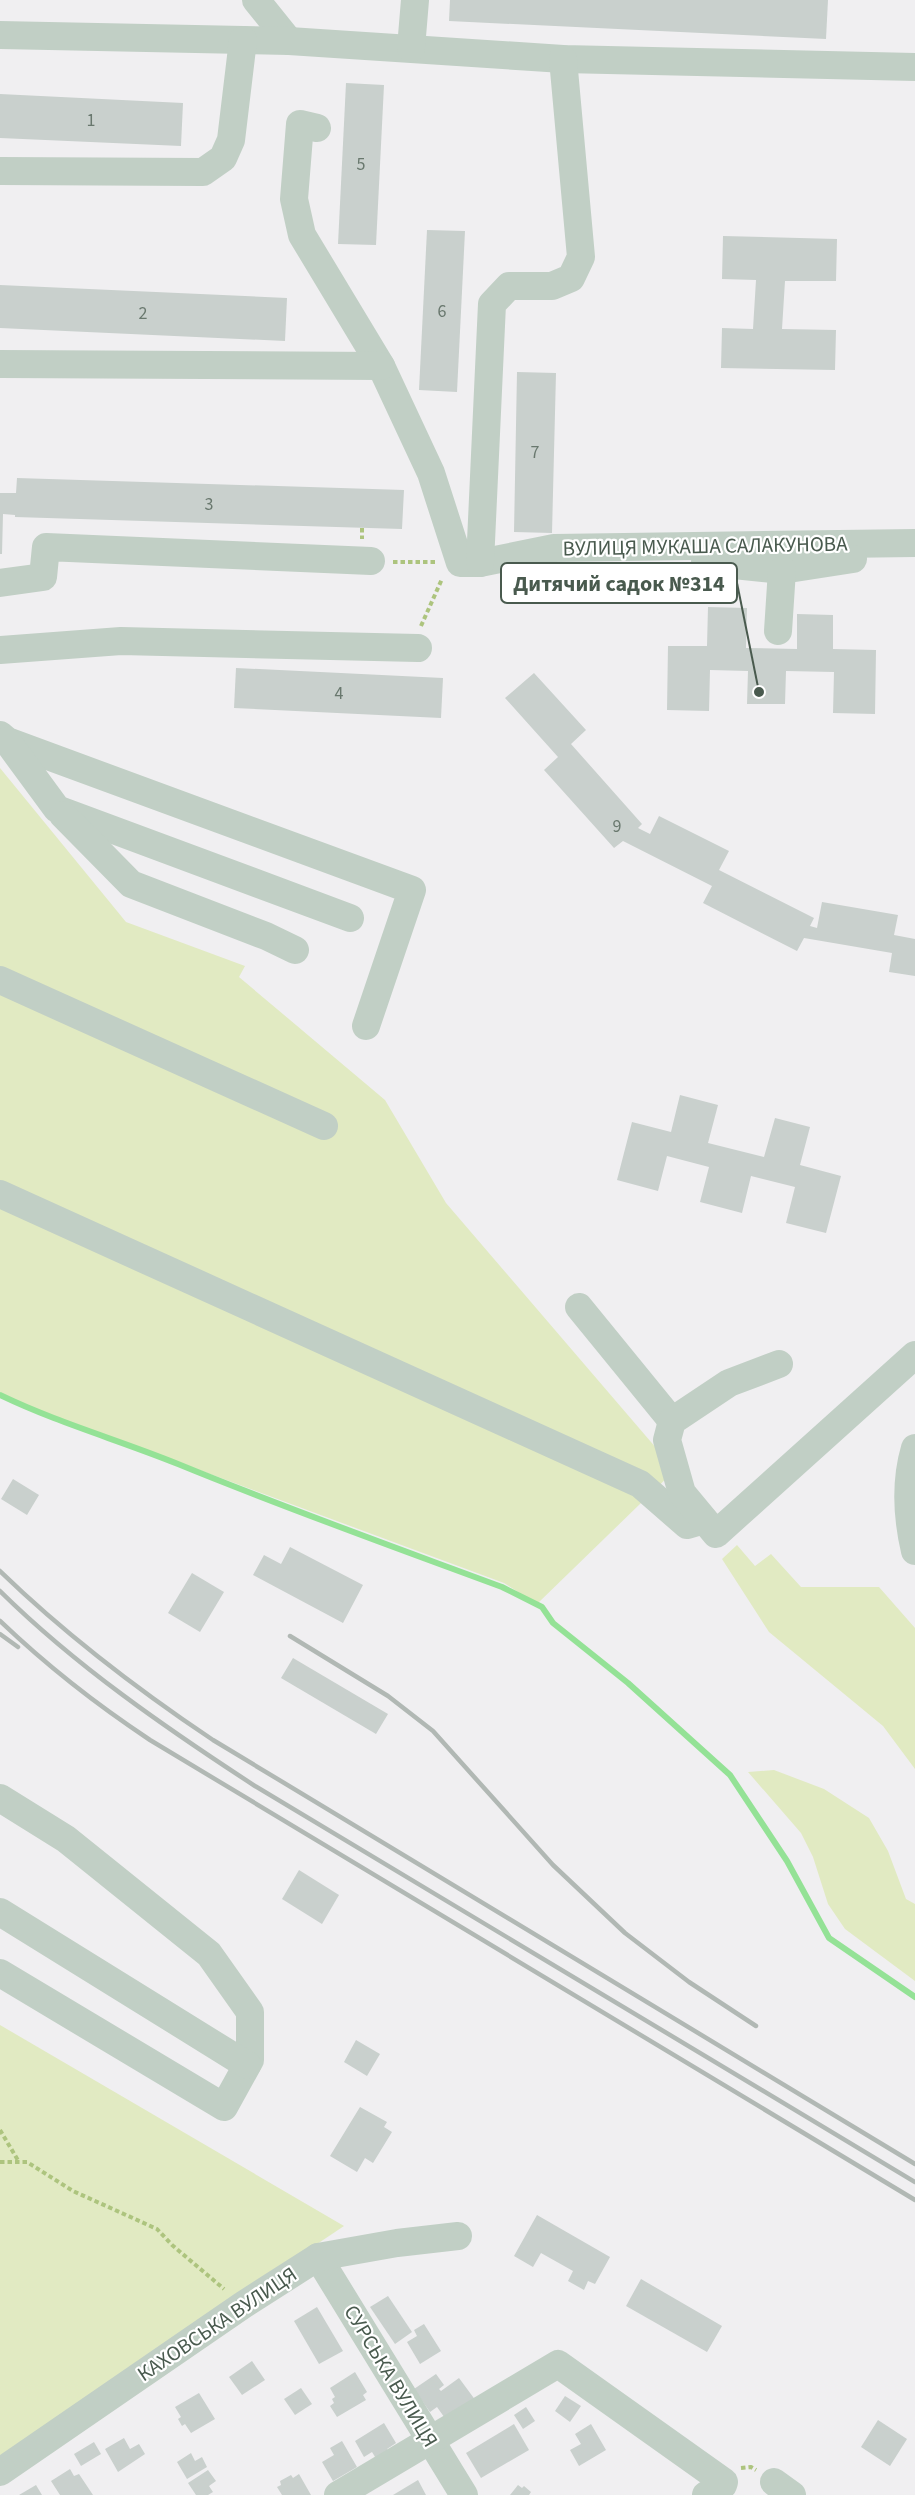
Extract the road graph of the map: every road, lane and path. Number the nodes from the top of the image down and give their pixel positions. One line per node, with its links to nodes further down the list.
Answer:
1 (256, 0): 5 (street)
2 (415, 0): 6 (street)
3 (0, 35): 4 (street)
4 (243, 40): 5 (street); 10 (street)
5 (289, 41): 6 (street)
6 (411, 48): 7 (street)
7 (563, 58): 8 (street); 16 (street)
8 (915, 68)
9 (317, 128): 12 (street)
10 (0, 171)
11 (0, 364): 12 (street)
12 (381, 366): 16 (street)
13 (906, 544): 14 (street, ВУЛИЦЯ МУКАША САЛАКУНОВА); 17 (street)
14 (579, 548): 16 (street, ВУЛИЦЯ МУКАША САЛАКУНОВА); 17 (street)
15 (371, 561): 16 (path); 18 (street)
16 (463, 563): 20 (path)
17 (782, 570): 19 (street)
18 (0, 583)
19 (778, 632)
20 (418, 648): 21 (street)
21 (0, 650)
22 (3, 738): 23 (street); 27 (street)
23 (57, 809): 24 (street); 25 (street)
24 (350, 918)
25 (296, 950)
26 (0, 980): 28 (street)
27 (366, 1026)
28 (324, 1126)
29 (0, 1194): 35 (street)
30 (579, 1307): 33 (street)
31 (915, 1355): 35 (street)
32 (778, 1364): 33 (street)
33 (672, 1421): 35 (street)
34 (915, 1448): 36 (street)
35 (704, 1520)
36 (915, 1551)
37 (0, 1798): 40 (street)
38 (0, 1912): 40 (street)
39 (0, 1973): 40 (street)
40 (248, 2066)
41 (0, 2130): 43 (path)
42 (0, 2162): 43 (path)
43 (20, 2162): 46 (path)
44 (458, 2236): 45 (street, КАХОВСЬКА ВУЛИЦЯ)
45 (318, 2257): 46 (street, КАХОВСЬКА ВУЛИЦЯ); 47 (street, СУРСЬКА ВУЛИЦЯ)
46 (243, 2305): 48 (street, КАХОВСЬКА ВУЛИЦЯ)
47 (430, 2440): 49 (street); 50 (street, СУРСЬКА ВУЛИЦЯ); 51 (street)
48 (0, 2472)
49 (338, 2495)
50 (464, 2495)
51 (706, 2495)

